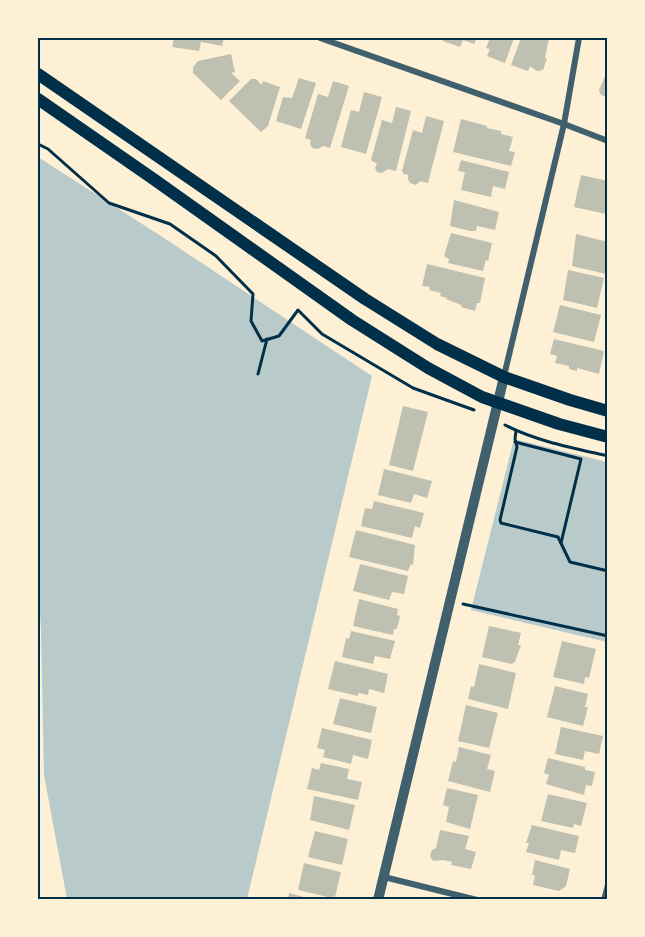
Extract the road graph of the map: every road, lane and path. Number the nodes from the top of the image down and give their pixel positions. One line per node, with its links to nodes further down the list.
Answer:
1 (320, 38): 5 (street)
2 (579, 38): 5 (street)
3 (38, 74): 10 (main road)
4 (38, 99): 11 (main road)
5 (564, 124): 6 (street); 10 (street)
6 (608, 141)
7 (38, 144): 8 (path)
8 (267, 339): 9 (path); 13 (path)
9 (258, 374)
10 (504, 377): 11 (street); 12 (main road)
11 (497, 403): 14 (main road); 21 (street)
12 (608, 411)
13 (480, 412)
14 (608, 437)
15 (515, 442): 16 (path); 17 (path); 17 (path)
16 (608, 456)
17 (561, 543): 18 (path)
18 (608, 571)
19 (464, 604): 20 (path)
20 (608, 636)
21 (384, 876): 23 (street); 24 (street)
22 (608, 885): 25 (street)
23 (378, 900)
24 (477, 900)
25 (604, 900)

